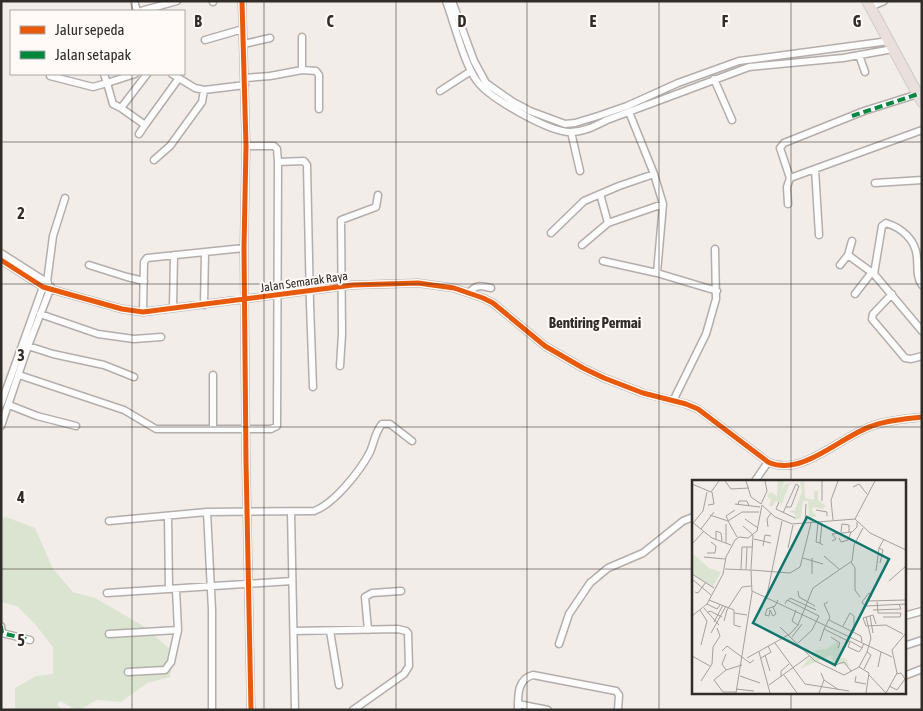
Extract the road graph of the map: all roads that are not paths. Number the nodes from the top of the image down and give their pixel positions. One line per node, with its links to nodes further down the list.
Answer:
1 (177, 1): 6 (street)
2 (242, 1): 9 (street)
3 (446, 1): 17 (street)
4 (452, 1): 38 (street)
5 (884, 1): 7 (street)
6 (160, 3): 8 (street)
7 (868, 4): 14 (highway)
8 (143, 10)
9 (243, 30): 12 (street); 13 (street)
10 (270, 38): 13 (street)
11 (302, 38): 16 (street)
12 (205, 40)
13 (244, 44): 26 (street)
14 (891, 45): 15 (street); 28 (street); 32 (highway)
15 (859, 55): 18 (street); 25 (street)
16 (302, 70): 26 (street); 34 (street)
17 (472, 71): 30 (street); 38 (street)
18 (865, 72)
19 (104, 75): 27 (street)
20 (132, 75): 27 (street)
21 (145, 75): 33 (street)
22 (174, 75): 24 (street)
23 (50, 76): 27 (street)
24 (179, 78): 29 (street); 37 (street)
25 (714, 79): 31 (street); 36 (street)
26 (245, 82): 29 (street); 42 (street)
27 (107, 83): 33 (street)
28 (678, 83): 31 (street); 38 (street)
29 (204, 90): 43 (street)
30 (440, 91)
31 (682, 92): 35 (street)
32 (920, 98): 48 (street)
33 (121, 108): 37 (street)
34 (319, 109)
35 (629, 112): 40 (street); 47 (street)
36 (732, 120)
37 (146, 125): 41 (street)
38 (558, 126): 40 (street)
39 (922, 130): 45 (street)
40 (571, 132): 46 (street)
41 (139, 134)
42 (246, 146): 44 (street); 61 (street)
43 (154, 160)
44 (278, 162): 79 (street); 84 (street)
45 (815, 169): 48 (street); 58 (street)
46 (580, 170)
47 (654, 174): 51 (street); 54 (street)
48 (790, 178): 55 (street)
49 (922, 180): 50 (street)
50 (875, 183)
51 (600, 194): 56 (street); 57 (street)
52 (378, 195): 76 (street)
53 (65, 198): 77 (street)
54 (663, 204): 56 (street); 72 (street)
55 (788, 204)
56 (608, 223): 60 (street)
57 (551, 233)
58 (819, 235)
59 (852, 241): 67 (street)
60 (582, 245)
61 (244, 248): 63 (street); 85 (street)
62 (715, 249): 80 (street)
63 (205, 252): 66 (street); 86 (street)
64 (1, 253): 77 (street, Jalan Semarak Raya)
65 (919, 253): 73 (street); 75 (street)
66 (174, 255): 74 (street); 87 (street)
67 (848, 255): 71 (street); 73 (street)
68 (1, 260): 77 (street, Jalan Semarak Raya)
69 (603, 261): 72 (street)
70 (89, 264): 74 (street)
71 (840, 265)
72 (657, 273): 80 (street)
73 (873, 273): 82 (street); 83 (street)
74 (144, 281): 88 (street)
75 (922, 285)
76 (341, 286): 79 (street, Jalan Semarak Raya); 81 (street, Jalan Semarak Raya); 94 (street)
77 (50, 287): 88 (street, Jalan Semarak Raya); 89 (street); 100 (street)
78 (491, 288): 81 (street)
79 (310, 290): 84 (street, Jalan Semarak Raya); 98 (street)
80 (717, 291): 99 (street)
81 (469, 293): 99 (street, Jalan Semarak Raya)
82 (855, 294)
83 (892, 294): 90 (street); 93 (street)
84 (277, 295): 85 (street, Jalan Semarak Raya); 105 (street)
85 (246, 299): 86 (street, Jalan Semarak Raya); 105 (street)
86 (204, 305): 87 (street, Jalan Semarak Raya)
87 (173, 308): 88 (street, Jalan Semarak Raya)
88 (143, 312)
89 (40, 314): 91 (street); 92 (street)
90 (922, 331)
91 (161, 337)
92 (28, 346): 95 (street); 97 (street)
93 (922, 356)
94 (340, 366)
95 (19, 375): 101 (street); 106 (street)
96 (213, 375): 106 (street)
97 (134, 377)
98 (313, 387)
99 (673, 401): 108 (street, Jalan Semarak Raya)
100 (1, 404)
101 (9, 405): 103 (street); 104 (street)
102 (922, 417): 108 (street)
103 (1, 426)
104 (76, 426)
105 (247, 428): 106 (street); 110 (street)
106 (213, 429)
107 (412, 440): 112 (street)
108 (768, 462): 109 (street)
109 (756, 480)
110 (247, 511): 111 (street); 112 (street); 117 (street)
111 (207, 512): 113 (street); 118 (street)
112 (291, 512): 116 (street)
113 (168, 516): 115 (street); 119 (street)
114 (692, 517): 132 (street)
115 (109, 521)
116 (292, 581): 117 (street); 126 (street)
117 (249, 584): 118 (street); 140 (street)
118 (210, 586): 119 (street); 139 (street)
119 (172, 589): 121 (street); 124 (street)
120 (401, 591): 125 (street)
121 (107, 593)
122 (922, 611): 123 (street)
123 (906, 615)
124 (178, 630): 129 (street); 135 (street)
125 (368, 630): 127 (street); 142 (street)
126 (294, 631): 127 (street); 141 (street)
127 (330, 631): 137 (street)
128 (2, 632): 130 (street)
129 (109, 634)
130 (30, 640)
131 (922, 640): 133 (street)
132 (559, 644)
133 (906, 645)
134 (922, 669): 136 (street)
135 (128, 672)
136 (906, 675)
137 (339, 684)
138 (518, 707): 143 (street); 144 (street)
139 (212, 710)
140 (251, 710)
141 (295, 710)
142 (353, 710)
143 (548, 710)
144 (618, 710)

